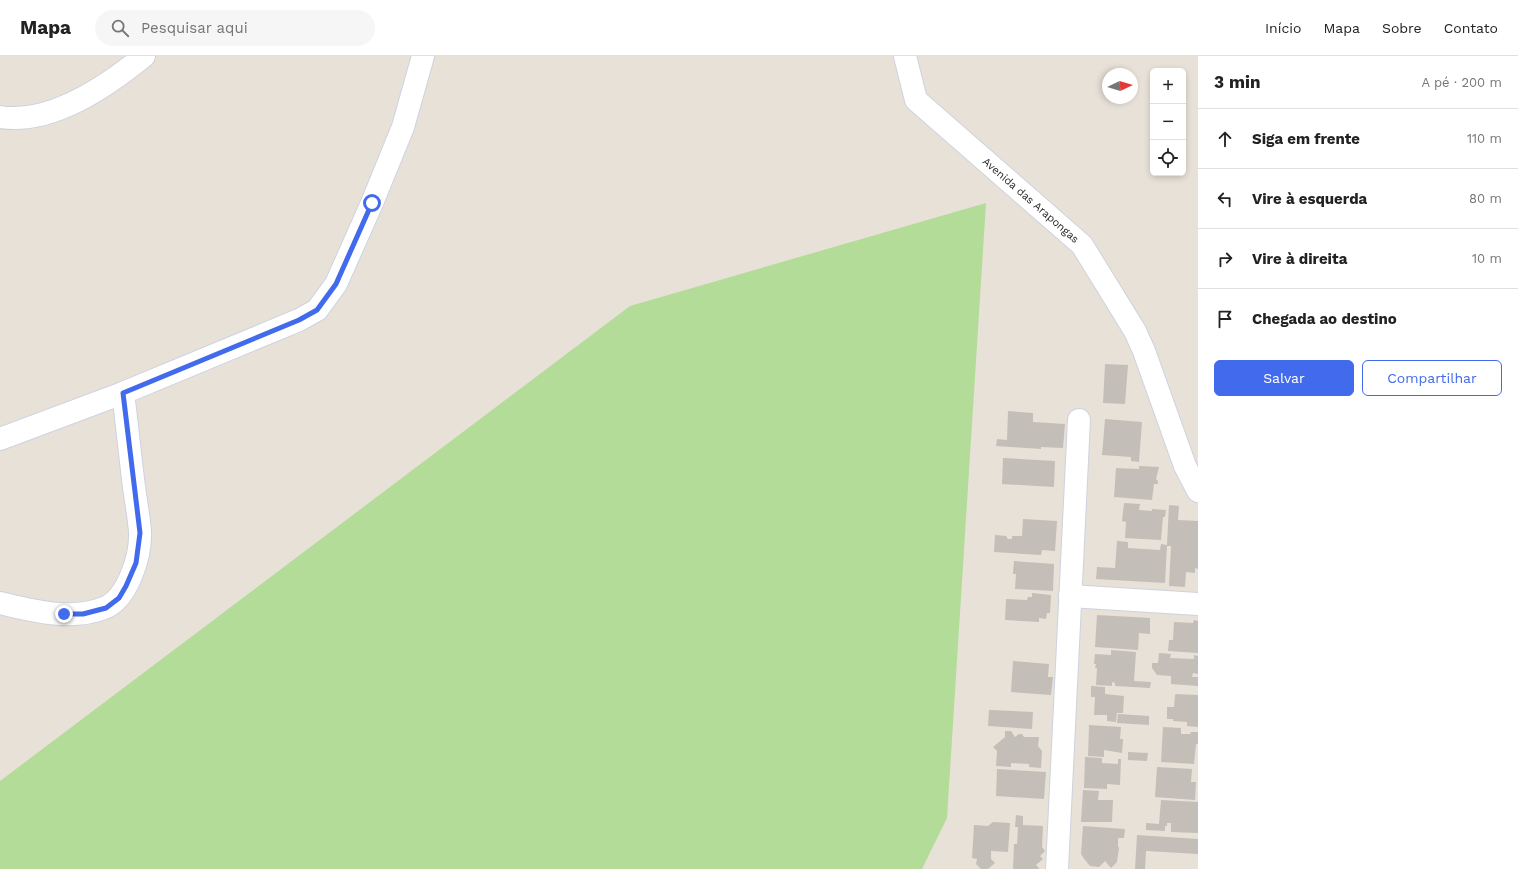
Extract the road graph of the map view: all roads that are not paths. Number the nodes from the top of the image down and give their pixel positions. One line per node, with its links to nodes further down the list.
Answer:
1 (144, 56): 4 (street)
2 (423, 56): 5 (street)
3 (906, 56): 8 (street, Avenida das Arapongas)
4 (0, 117)
5 (123, 393): 7 (street); 10 (street)
6 (1079, 420): 9 (street)
7 (0, 439)
8 (1198, 491)
9 (1070, 596): 11 (street); 12 (street)
10 (0, 603)
11 (1198, 604)
12 (1057, 869)

